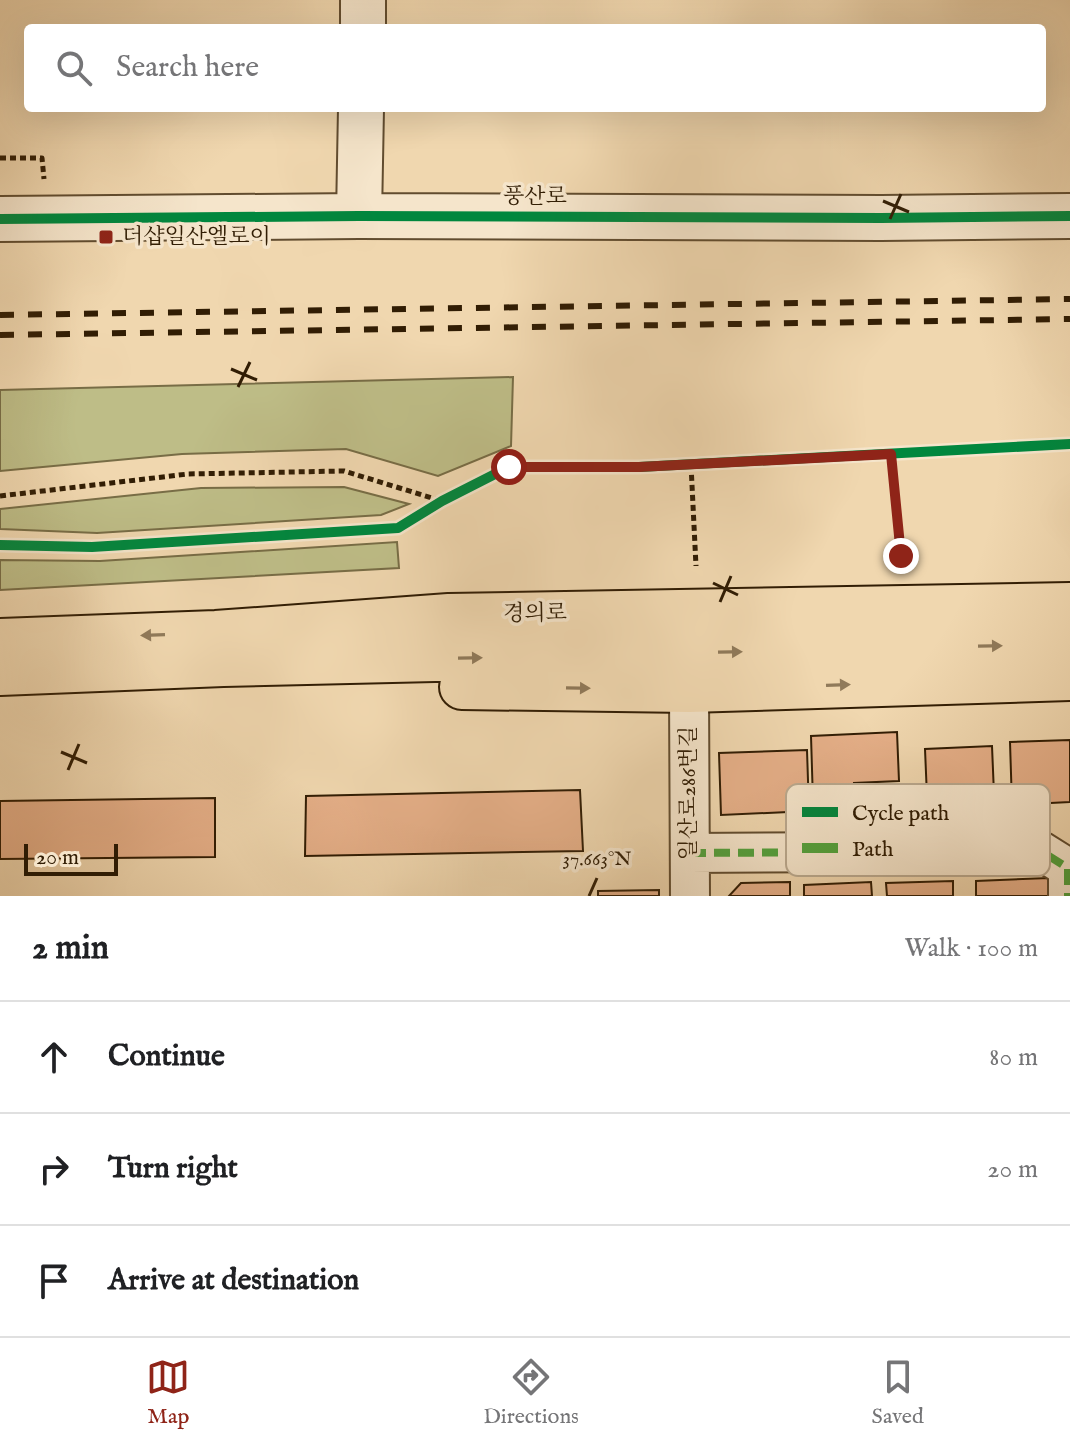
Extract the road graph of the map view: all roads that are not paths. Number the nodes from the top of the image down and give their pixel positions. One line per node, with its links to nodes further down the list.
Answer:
1 (363, 0): 2 (street)
2 (363, 24)
3 (361, 112): 4 (street)
4 (359, 216): 5 (street, 풍산로); 6 (street, 풍산로)
5 (1070, 216)
6 (0, 219)
7 (1070, 585): 11 (main road)
8 (1070, 605): 11 (main road, 경의로)
9 (0, 641): 11 (main road, 경의로, one-way to 9)
10 (1070, 644): 11 (main road, 경의로, one-way to 10)
11 (219, 648): 12 (main road, 경의로); 14 (main road, one-way to 14)
12 (0, 673)
13 (1070, 678): 14 (main road, one-way to 13)
14 (689, 690): 16 (street, 일산로286번길)
15 (786, 852): 16 (street)
16 (690, 853): 18 (street, 일산로286번길)
17 (1050, 857): 19 (street)
18 (690, 896)
19 (1068, 896)

